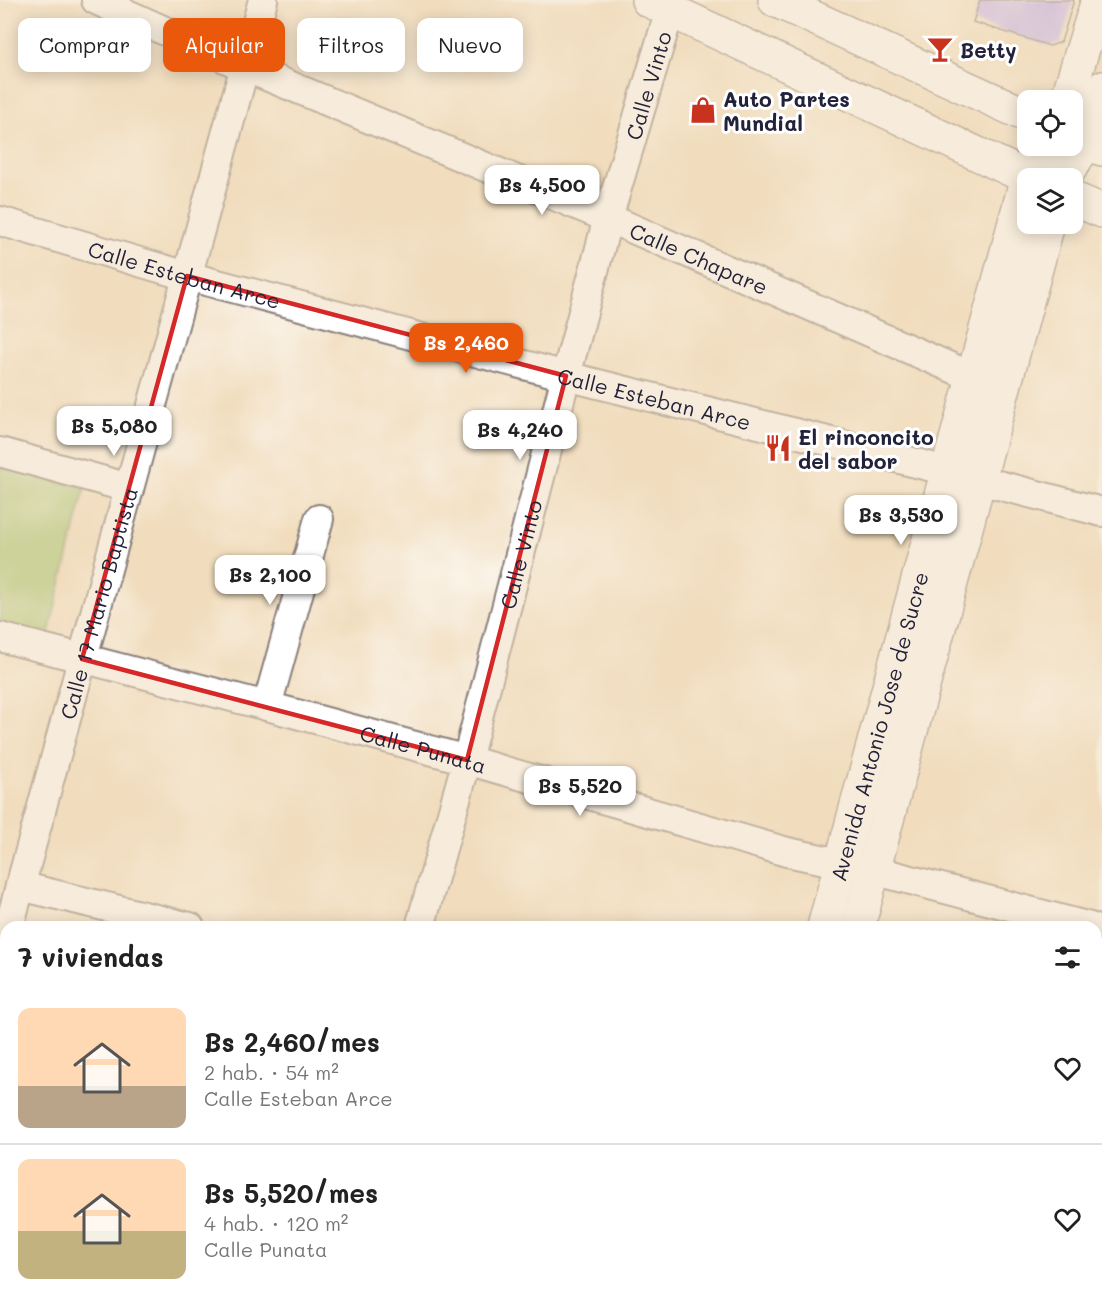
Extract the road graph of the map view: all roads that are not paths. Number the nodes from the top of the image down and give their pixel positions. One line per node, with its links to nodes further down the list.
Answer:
1 (96, 0): 7 (street, Calle Chapare)
2 (263, 0): 6 (street, Calle 17 Mario Baptista)
3 (775, 0): 12 (main road)
4 (1098, 0): 11 (main road)
5 (659, 5): 15 (main road); 18 (street, Calle Vinto)
6 (258, 18)
7 (163, 30)
8 (244, 72): 22 (street, Calle 17 Mario Baptista)
9 (257, 72): 18 (street, Calle Chapare)
10 (1102, 88): 13 (main road)
11 (1070, 90)
12 (1017, 111)
13 (1087, 143): 14 (main road)
14 (1071, 168)
15 (1017, 173)
16 (1083, 203): 17 (main road)
17 (1102, 211)
18 (608, 218): 23 (street, Calle Vinto); 24 (street, Calle Chapare)
19 (1017, 218): 24 (main road, Avenida Antonio Jose de Sucre)
20 (0, 221): 22 (street, Calle Esteban Arce)
21 (1045, 234): 25 (main road, Avenida Antonio Jose de Sucre)
22 (188, 276): 23 (street, Calle Esteban Arce); 29 (street, Calle 17 Mario Baptista)
23 (566, 376): 27 (street, Calle Esteban Arce); 35 (street, Calle Vinto)
24 (973, 377): 25 (street, Calle Chapare); 27 (main road, Avenida Antonio Jose de Sucre)
25 (1004, 387): 28 (main road, Avenida Antonio Jose de Sucre)
26 (0, 452): 29 (street)
27 (948, 471): 28 (street, Calle Esteban Arce); 36 (main road, Avenida Antonio Jose de Sucre)
28 (979, 480): 30 (street, Calle Esteban Arce); 37 (main road, Avenida Antonio Jose de Sucre)
29 (129, 488): 33 (street, Calle 17 Mario Baptista)
30 (1102, 512)
31 (319, 519): 34 (street)
32 (0, 637): 33 (street, Calle Punata)
33 (82, 659): 34 (street, Calle Punata); 38 (street, Calle 17 Mario Baptista)
34 (267, 706): 35 (street, Calle Punata)
35 (467, 760): 36 (street, Calle Punata); 41 (street, Calle Vinto)
36 (841, 863): 37 (street, Calle Punata); 42 (main road, Avenida Antonio Jose de Sucre)
37 (873, 870): 43 (main road, Avenida Antonio Jose de Sucre); 44 (street, Calle Punata)
38 (20, 886): 39 (street, Calle 17 Mario Baptista); 40 (street)
39 (11, 921)
40 (165, 921)
41 (422, 921)
42 (826, 921)
43 (860, 921)
44 (1067, 921)

